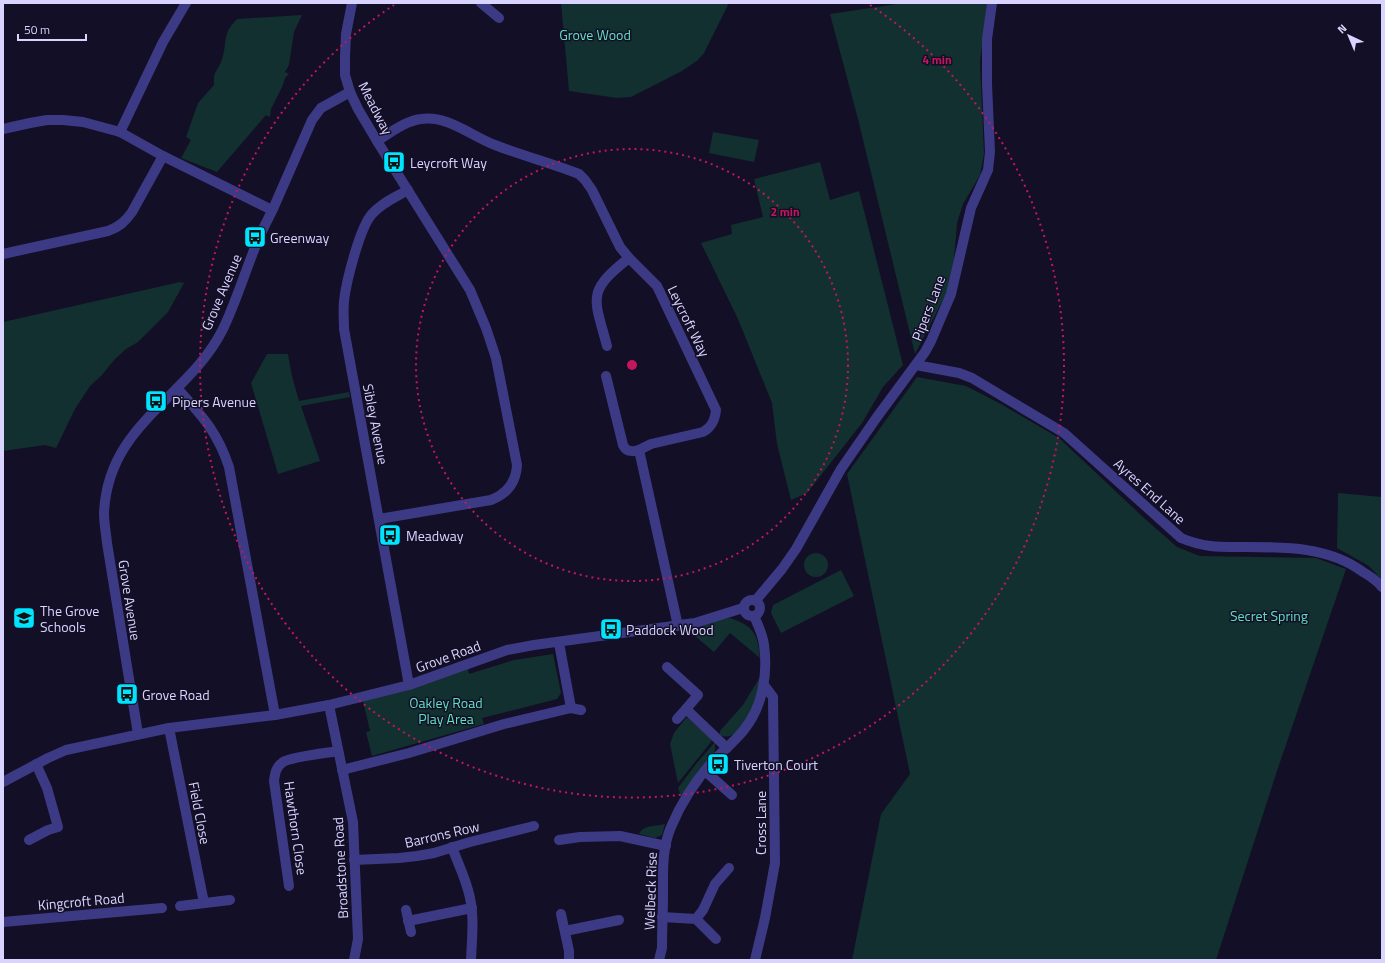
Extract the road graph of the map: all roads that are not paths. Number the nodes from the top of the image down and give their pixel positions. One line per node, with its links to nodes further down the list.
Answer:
1 (186, 3): 8 (street)
2 (352, 3): 6 (street, Meadway)
3 (481, 3): 5 (street)
4 (992, 3): 16 (street, Pipers Lane)
5 (499, 18)
6 (350, 92): 9 (street, Meadway); 12 (street, Grove Avenue)
7 (3, 129): 8 (street)
8 (120, 132): 10 (street)
9 (377, 141): 11 (street, Meadway); 14 (street, Leycroft Way)
10 (163, 156): 12 (street); 13 (street)
11 (408, 190): 20 (street, Sibley Avenue); 20 (street, Meadway)
12 (272, 210): 18 (street, Grove Avenue)
13 (3, 254)
14 (628, 258): 15 (street); 19 (street, Leycroft Way)
15 (607, 346)
16 (916, 365): 21 (street, Ayres End Lane); 22 (street, Pipers Lane)
17 (606, 376): 19 (street)
18 (176, 388): 32 (street); 35 (street, Grove Avenue)
19 (639, 450): 25 (street)
20 (379, 519): 28 (street, Sibley Avenue)
21 (1382, 587)
22 (756, 600): 23 (street, Grove Road); 24 (street)
23 (744, 608): 24 (street); 25 (street, Grove Road)
24 (754, 616): 29 (street)
25 (678, 626): 26 (street, Grove Road)
26 (559, 643): 28 (street, Grove Road); 39 (street)
27 (667, 667): 31 (street)
28 (409, 685): 30 (street, Grove Road)
29 (764, 685): 36 (street, Welbeck Rise); 70 (street, Cross Lane)
30 (328, 705): 32 (street, Grove Road); 37 (street, Broadstone Road)
31 (686, 709): 33 (street); 36 (street)
32 (275, 715): 34 (street, Grove Road)
33 (677, 719)
34 (169, 728): 35 (street, Grove Road); 52 (street, Field Close)
35 (138, 734): 38 (street, Grove Road)
36 (727, 748): 40 (street, Welbeck Rise)
37 (338, 751): 39 (street, Broadstone Road); 50 (street, Hawthorn Close)
38 (36, 764): 41 (street, Grove Road); 44 (street)
39 (342, 770): 48 (street, Broadstone Road)
40 (705, 771): 42 (street); 47 (street, Welbeck Rise)
41 (3, 782)
42 (732, 795)
43 (534, 826): 46 (street, Barrons Row)
44 (29, 840)
45 (559, 840): 47 (street)
46 (452, 846): 48 (street, Barrons Row); 55 (street)
47 (666, 846): 58 (street, Welbeck Rise)
48 (354, 860): 66 (street, Broadstone Road)
49 (729, 868): 59 (street)
50 (289, 886)
51 (230, 900): 52 (street)
52 (204, 903): 53 (street)
53 (180, 906)
54 (162, 908): 62 (street, Kingcroft Road)
55 (472, 908): 61 (street); 67 (street)
56 (406, 910): 61 (street)
57 (562, 914): 63 (street)
58 (662, 917): 59 (street); 69 (street, Welbeck Rise)
59 (696, 919): 65 (street)
60 (619, 920): 63 (street)
61 (408, 921): 64 (street)
62 (3, 922)
63 (565, 931): 68 (street)
64 (411, 932)
65 (716, 939)
66 (354, 960)
67 (471, 960)
68 (569, 960)
69 (659, 960)
70 (755, 960)

